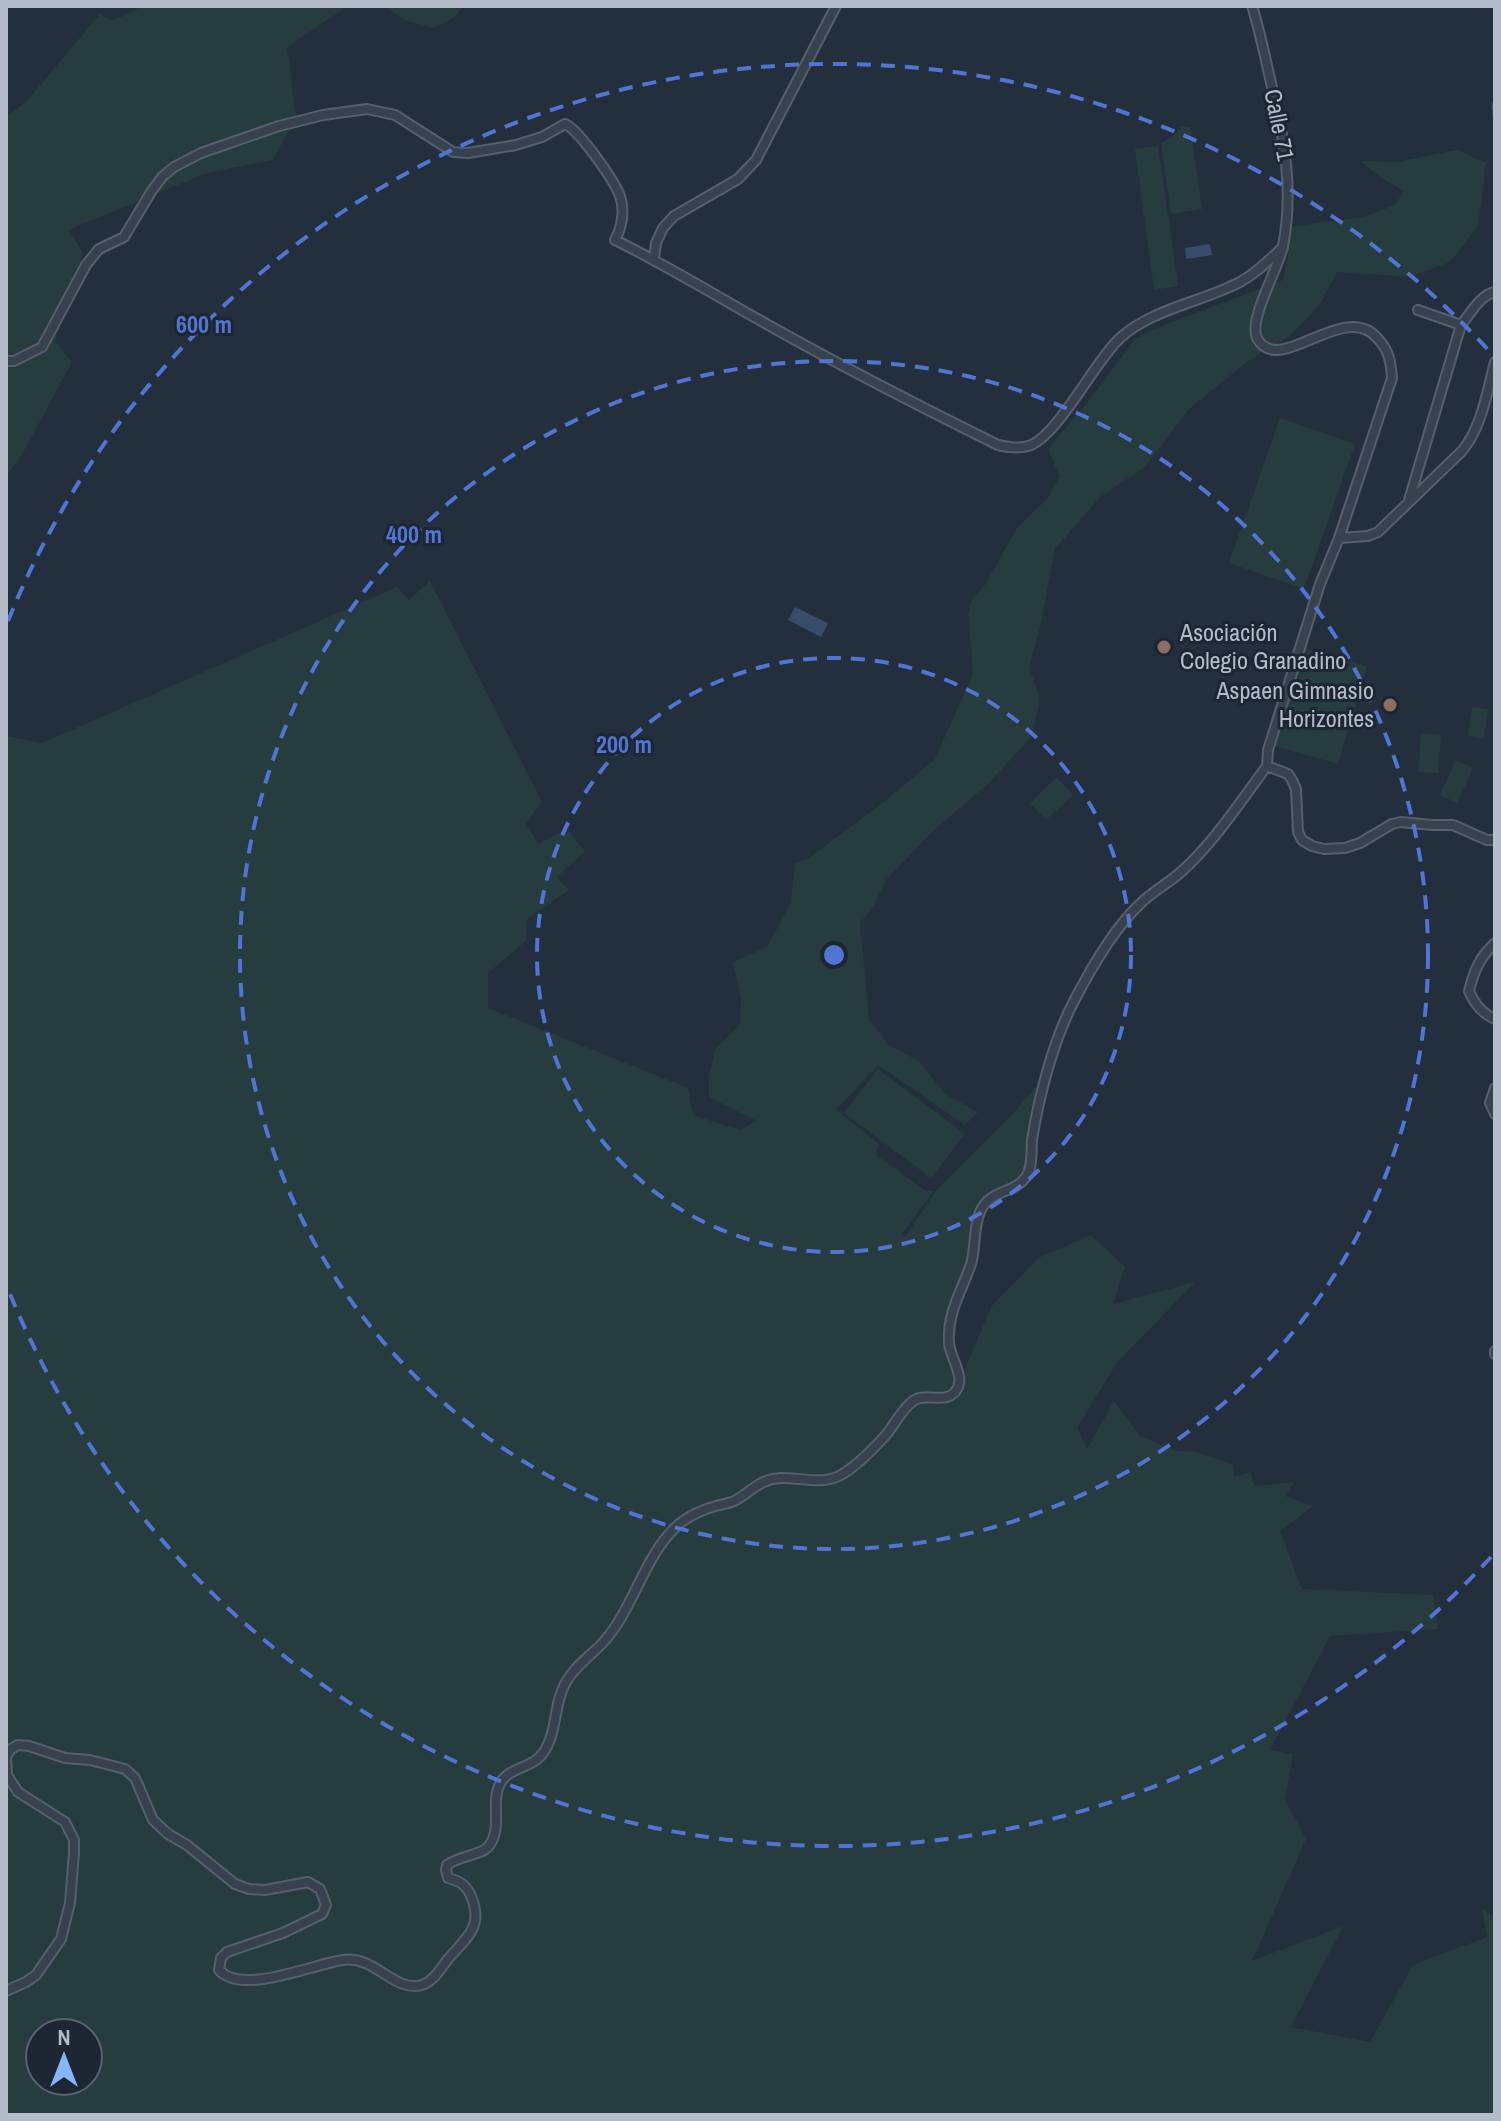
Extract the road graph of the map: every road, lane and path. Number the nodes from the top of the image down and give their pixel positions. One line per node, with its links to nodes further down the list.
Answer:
1 (836, 6): 4 (street)
2 (1252, 6): 3 (street, Calle 71)
3 (1283, 247): 4 (street); 11 (street, Calle 71)
4 (654, 259): 8 (street)
5 (1495, 292): 7 (street)
6 (1418, 310): 7 (street)
7 (1461, 325): 10 (street)
8 (6, 361)
9 (1495, 362): 10 (street)
10 (1408, 504): 11 (street)
11 (1339, 538): 12 (street)
12 (1267, 766): 13 (street); 18 (street)
13 (1495, 840)
14 (1495, 943): 15 (street)
15 (1495, 1019)
16 (1495, 1088): 17 (street)
17 (1495, 1114)
18 (6, 1991)

